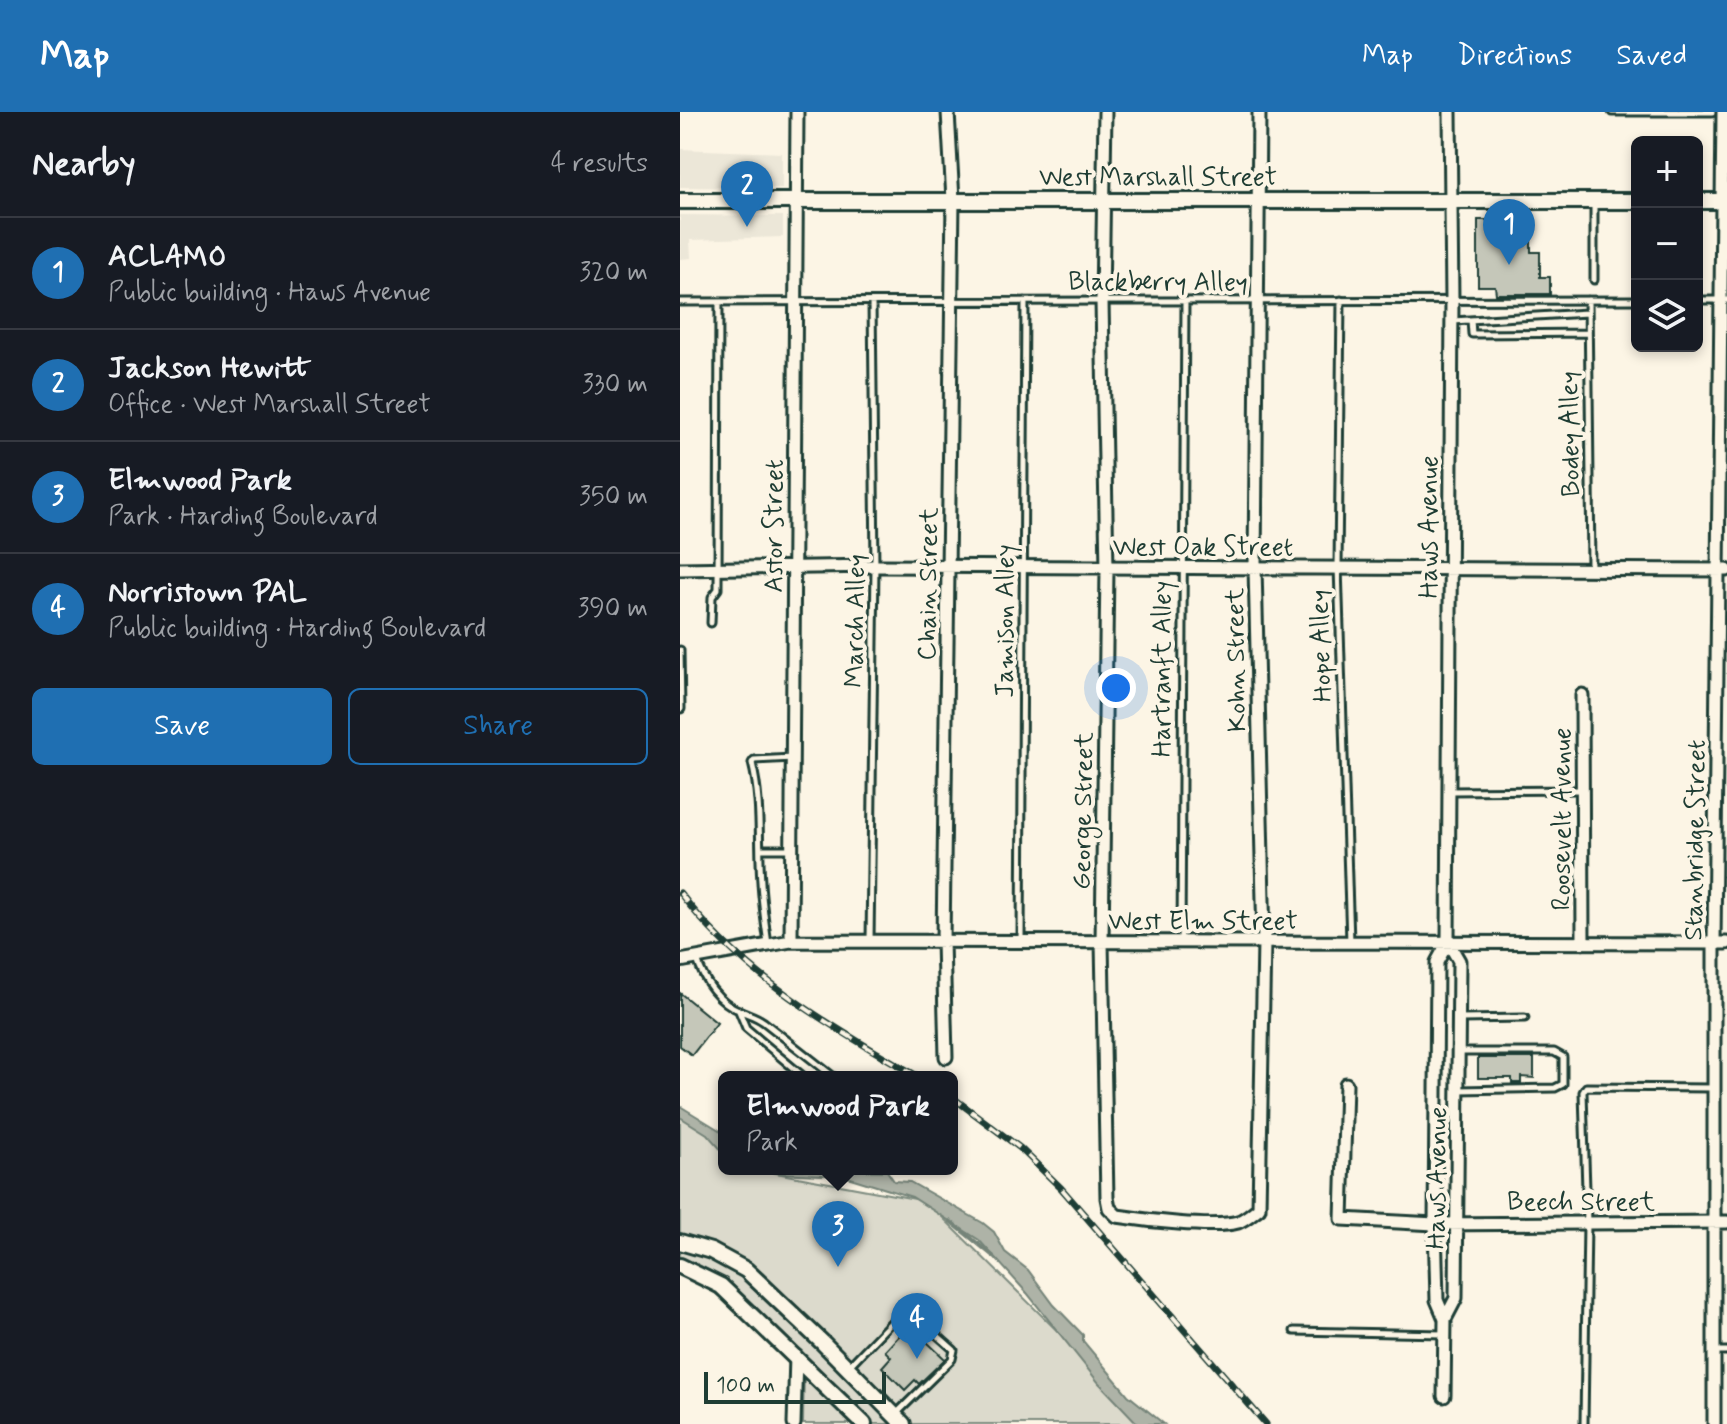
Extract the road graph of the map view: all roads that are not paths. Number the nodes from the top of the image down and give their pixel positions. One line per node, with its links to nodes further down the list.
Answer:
1 (797, 112): 9 (street, Astor Street)
2 (948, 112): 10 (street, Chain Street)
3 (1105, 112): 13 (street, George Street)
4 (1259, 112): 11 (street, Kohn Street)
5 (1450, 112): 14 (street, Haws Avenue)
6 (1612, 112): 7 (lane)
7 (1712, 112)
8 (1723, 112): 18 (street, Stanbridge Street)
9 (795, 200): 10 (street, West Marshall Street); 12 (street, West Marshall Street); 33 (street, Astor Street)
10 (953, 200): 13 (street, West Marshall Street); 26 (street, Chain Street)
11 (1259, 200): 13 (street, West Marshall Street); 14 (street, West Marshall Street); 30 (street, Kohn Street)
12 (680, 201)
13 (1105, 201): 28 (street, George Street)
14 (1451, 201): 15 (street, West Marshall Street); 21 (street, Haws Avenue)
15 (1594, 201): 16 (street, West Marshall Street); 19 (lane)
16 (1631, 201)
17 (1703, 201): 18 (street)
18 (1724, 201): 25 (street, Stanbridge Street)
19 (1594, 280)
20 (1341, 300): 21 (lane, Blackberry Alley); 30 (lane, Blackberry Alley); 43 (lane, Hope Alley)
21 (1452, 300): 22 (lane, Blackberry Alley); 37 (street, Haws Avenue)
22 (1588, 300): 23 (lane, Blackberry Alley); 35 (lane, Bodey Alley)
23 (1631, 300)
24 (1703, 300): 25 (lane)
25 (1724, 300): 51 (street, Stanbridge Street)
26 (950, 301): 27 (lane, Blackberry Alley); 34 (lane, Blackberry Alley); 40 (street, Chain Street)
27 (1025, 301): 28 (lane, Blackberry Alley); 46 (lane, Jamison Alley)
28 (1102, 301): 29 (lane, Blackberry Alley); 50 (street, George Street)
29 (1185, 301): 30 (lane, Blackberry Alley); 41 (lane, Hartranft Alley)
30 (1257, 301): 42 (street, Kohn Street)
31 (680, 302): 32 (lane, Blackberry Alley)
32 (719, 302): 33 (lane, Blackberry Alley); 44 (lane)
33 (795, 302): 34 (lane, Blackberry Alley); 45 (street, Astor Street)
34 (872, 302): 39 (lane, March Alley)
35 (1587, 313): 36 (lane); 38 (lane, Bodey Alley)
36 (1471, 320): 37 (lane); 38 (lane)
37 (1452, 322): 47 (street, Haws Avenue)
38 (1587, 333): 48 (lane, Bodey Alley)
39 (875, 566): 40 (street, West Oak Street); 45 (street, West Oak Street); 62 (lane, March Alley)
40 (950, 567): 46 (street, West Oak Street); 63 (street, Chain Street)
41 (1181, 567): 42 (street, West Oak Street); 50 (street, West Oak Street); 66 (lane, Hartranft Alley)
42 (1255, 567): 43 (street, West Oak Street); 67 (street, Kohn Street)
43 (1338, 567): 47 (street, West Oak Street); 68 (lane, Hope Alley)
44 (718, 568): 45 (street, West Oak Street); 49 (street, West Oak Street); 52 (lane)
45 (795, 568): 56 (street, Astor Street)
46 (1025, 568): 50 (street, West Oak Street); 64 (lane, Jamison Alley)
47 (1449, 568): 48 (street, West Oak Street); 58 (street, Haws Avenue)
48 (1591, 568): 51 (street, West Oak Street)
49 (680, 569)
50 (1107, 569): 65 (street, George Street)
51 (1723, 570): 71 (street, Stanbridge Street)
52 (711, 623)
53 (680, 650): 55 (lane)
54 (1582, 695): 57 (street, Roosevelt Avenue)
55 (681, 709)
56 (793, 758): 59 (lane); 60 (street, Astor Street)
57 (1583, 790): 58 (lane); 70 (street, Roosevelt Avenue)
58 (1450, 791): 69 (street, Haws Avenue)
59 (761, 849): 60 (lane); 72 (lane)
60 (792, 849): 61 (street, Astor Street)
61 (791, 941): 62 (street, West Elm Street); 72 (street, West Elm Street)
62 (870, 941): 63 (street, West Elm Street)
63 (943, 941): 64 (street, West Elm Street); 79 (street, Chain Street)
64 (1021, 941): 65 (street, West Elm Street)
65 (1102, 942): 66 (street, West Elm Street); 87 (street, George Street)
66 (1181, 942): 67 (street, West Elm Street)
67 (1264, 942): 68 (street, West Elm Street); 87 (street, Kohn Street)
68 (1350, 942): 69 (street, West Elm Street)
69 (1448, 942): 70 (street, West Elm Street); 77 (street, Haws Avenue); 82 (street, Haws Avenue)
70 (1583, 943): 71 (street, West Elm Street)
71 (1721, 943): 85 (street, Stanbridge Street)
72 (768, 945): 73 (street, West Elm Street)
73 (697, 958): 74 (street, West Elm Street); 75 (lane)
74 (680, 961)
75 (739, 1011): 80 (lane); 81 (lane)
76 (1525, 1018): 77 (lane)
77 (1459, 1019): 78 (street, Haws Avenue)
78 (1459, 1052): 83 (street, Haws Avenue); 86 (lane)
79 (946, 1057)
80 (797, 1071)
81 (826, 1071)
82 (1436, 1074): 83 (street); 90 (street, Haws Avenue)
83 (1458, 1075): 86 (street, Haws Avenue)
84 (1346, 1084): 90 (street, Beech Street)
85 (1714, 1088): 88 (street, Stanbridge Street); 89 (lane)
86 (1459, 1090): 91 (street, Haws Avenue)
87 (1259, 1208)
88 (1721, 1222): 89 (street, Beech Street); 97 (street, Stanbridge Street)
89 (1587, 1223): 91 (street, Beech Street); 105 (lane)
90 (1435, 1224): 91 (street, Beech Street); 94 (street, Haws Avenue)
91 (1457, 1224): 94 (street, Haws Avenue)
92 (680, 1242): 100 (street)
93 (680, 1266): 99 (street)
94 (1445, 1319): 96 (street, Haws Avenue)
95 (1294, 1331): 96 (lane)
96 (1445, 1334): 101 (street, Haws Avenue)
97 (1714, 1351): 98 (lane); 106 (street, Stanbridge Street)
98 (1727, 1351)
99 (796, 1355): 103 (street); 104 (street)
100 (848, 1368): 102 (street); 102 (lane)
101 (1444, 1396)
102 (898, 1420)
103 (794, 1424)
104 (864, 1424)
105 (1584, 1424)
106 (1714, 1424)

